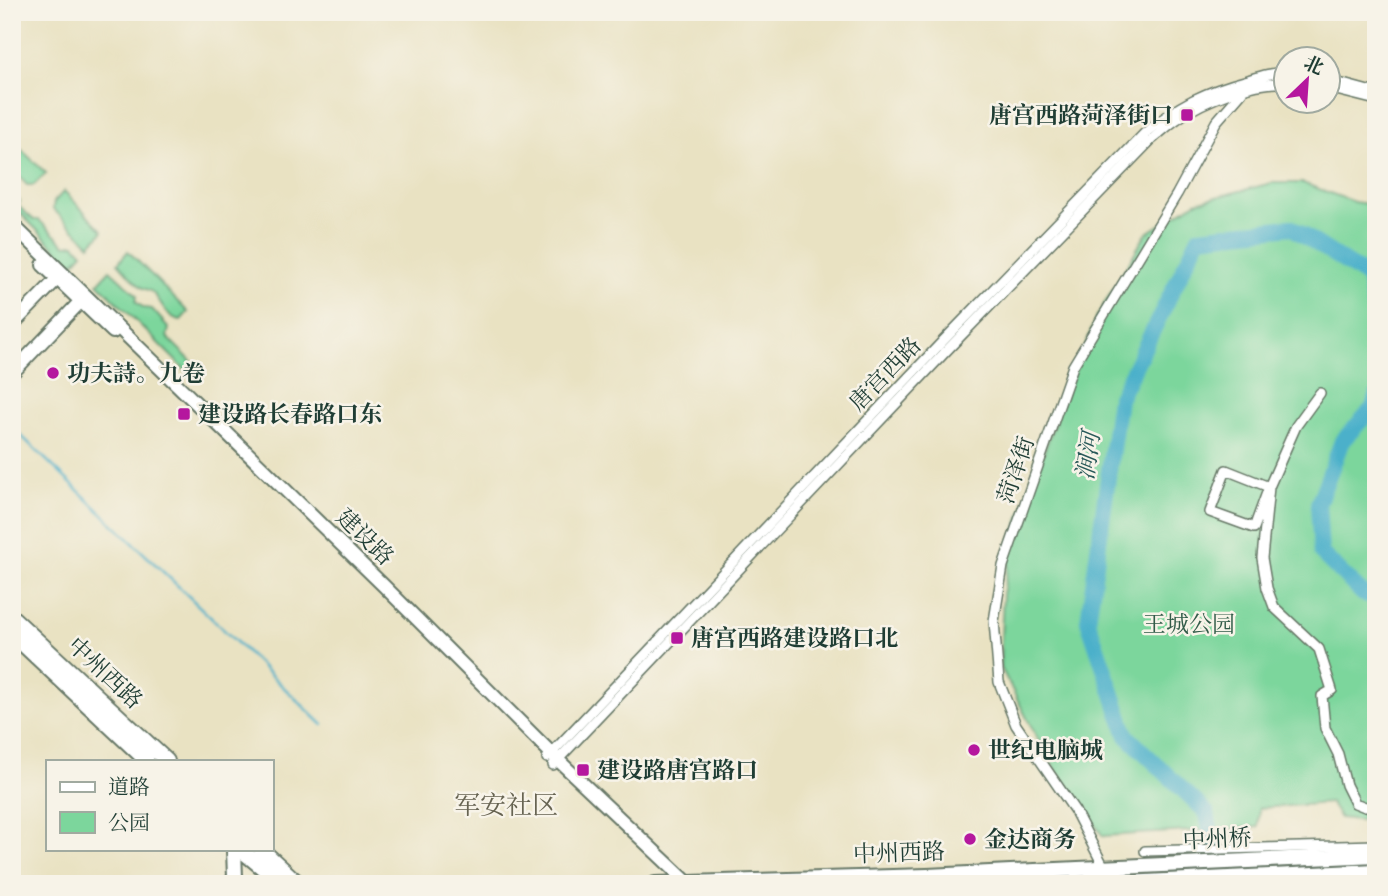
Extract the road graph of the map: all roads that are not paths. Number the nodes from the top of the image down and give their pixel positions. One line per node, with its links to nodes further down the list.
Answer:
1 (1272, 73): 19 (street, 唐宫西路)
2 (1272, 83): 4 (street, 唐宫西路)
3 (1342, 84): 6 (street)
4 (1244, 90): 19 (street, 唐宫西路); 30 (street, 菏泽街)
5 (1342, 92): 7 (street)
6 (1376, 93)
7 (1376, 100)
8 (12, 224): 11 (street, 建设路)
9 (12, 236): 10 (street, 建设路)
10 (57, 279): 11 (street); 12 (street, 建设路); 13 (street)
11 (76, 284): 12 (street); 19 (street, 建设路)
12 (81, 301): 14 (street); 19 (street, 建设路)
13 (12, 325)
14 (12, 373)
15 (1321, 393): 16 (street)
16 (1269, 487): 16 (street); 22 (street)
17 (12, 617): 21 (main road, 中州西路)
18 (12, 634): 20 (main road, 中州西路)
19 (552, 759): 33 (street, 建设路)
20 (146, 760)
21 (166, 760)
22 (1376, 806)
23 (1376, 845): 27 (street)
24 (234, 850): 35 (main road)
25 (241, 850): 36 (main road)
26 (262, 850): 37 (main road)
27 (1290, 853): 28 (main road, 中州桥); 29 (main road, 中州桥)
28 (1376, 855)
29 (1145, 858): 30 (main road, 中州西路)
30 (1105, 868): 32 (main road, 中州西路); 39 (street, 菏泽街)
31 (1376, 871): 34 (main road, 中州桥)
32 (927, 880): 33 (main road, 中州西路)
33 (681, 882): 38 (main road, 中州西路)
34 (1135, 883): 39 (main road)
35 (230, 884)
36 (282, 884)
37 (299, 884)
38 (655, 884)
39 (1106, 884)

